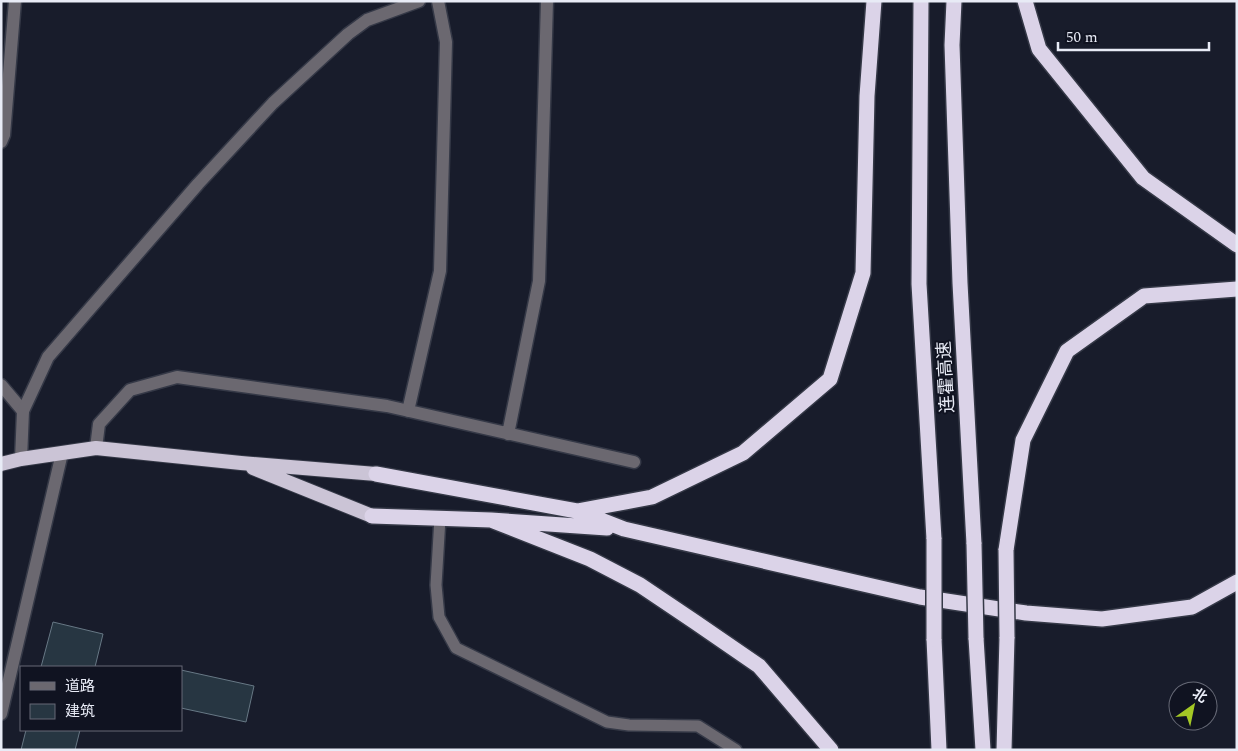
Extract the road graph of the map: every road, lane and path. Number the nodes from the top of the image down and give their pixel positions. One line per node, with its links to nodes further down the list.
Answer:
1 (16, 1): 9 (street)
2 (419, 1): 14 (street)
3 (438, 1): 13 (street)
4 (547, 1): 15 (street)
5 (874, 1): 23 (highway)
6 (921, 1): 32 (highway, 连霍高速, bridge)
7 (954, 1): 33 (highway, 连霍高速, bridge)
8 (1025, 1): 10 (highway)
9 (1, 142)
10 (1237, 245)
11 (1237, 288): 34 (highway, bridge)
12 (1, 385): 14 (street)
13 (408, 411): 15 (street); 16 (street)
14 (23, 412): 18 (street)
15 (508, 434): 19 (street)
16 (96, 448): 17 (highway); 20 (highway)
17 (62, 453): 18 (highway); 29 (street)
18 (21, 459): 21 (highway)
19 (634, 462)
20 (241, 463): 22 (highway); 24 (highway)
21 (1, 464)
22 (376, 474): 23 (highway)
23 (577, 511): 27 (highway)
24 (372, 516): 25 (highway)
25 (440, 518): 26 (highway); 30 (lane)
26 (491, 520): 27 (highway); 31 (highway)
27 (624, 529): 28 (highway)
28 (1237, 582)
29 (1, 714)
30 (736, 750)
31 (831, 750)
32 (939, 750)
33 (983, 750)
34 (1004, 750)

